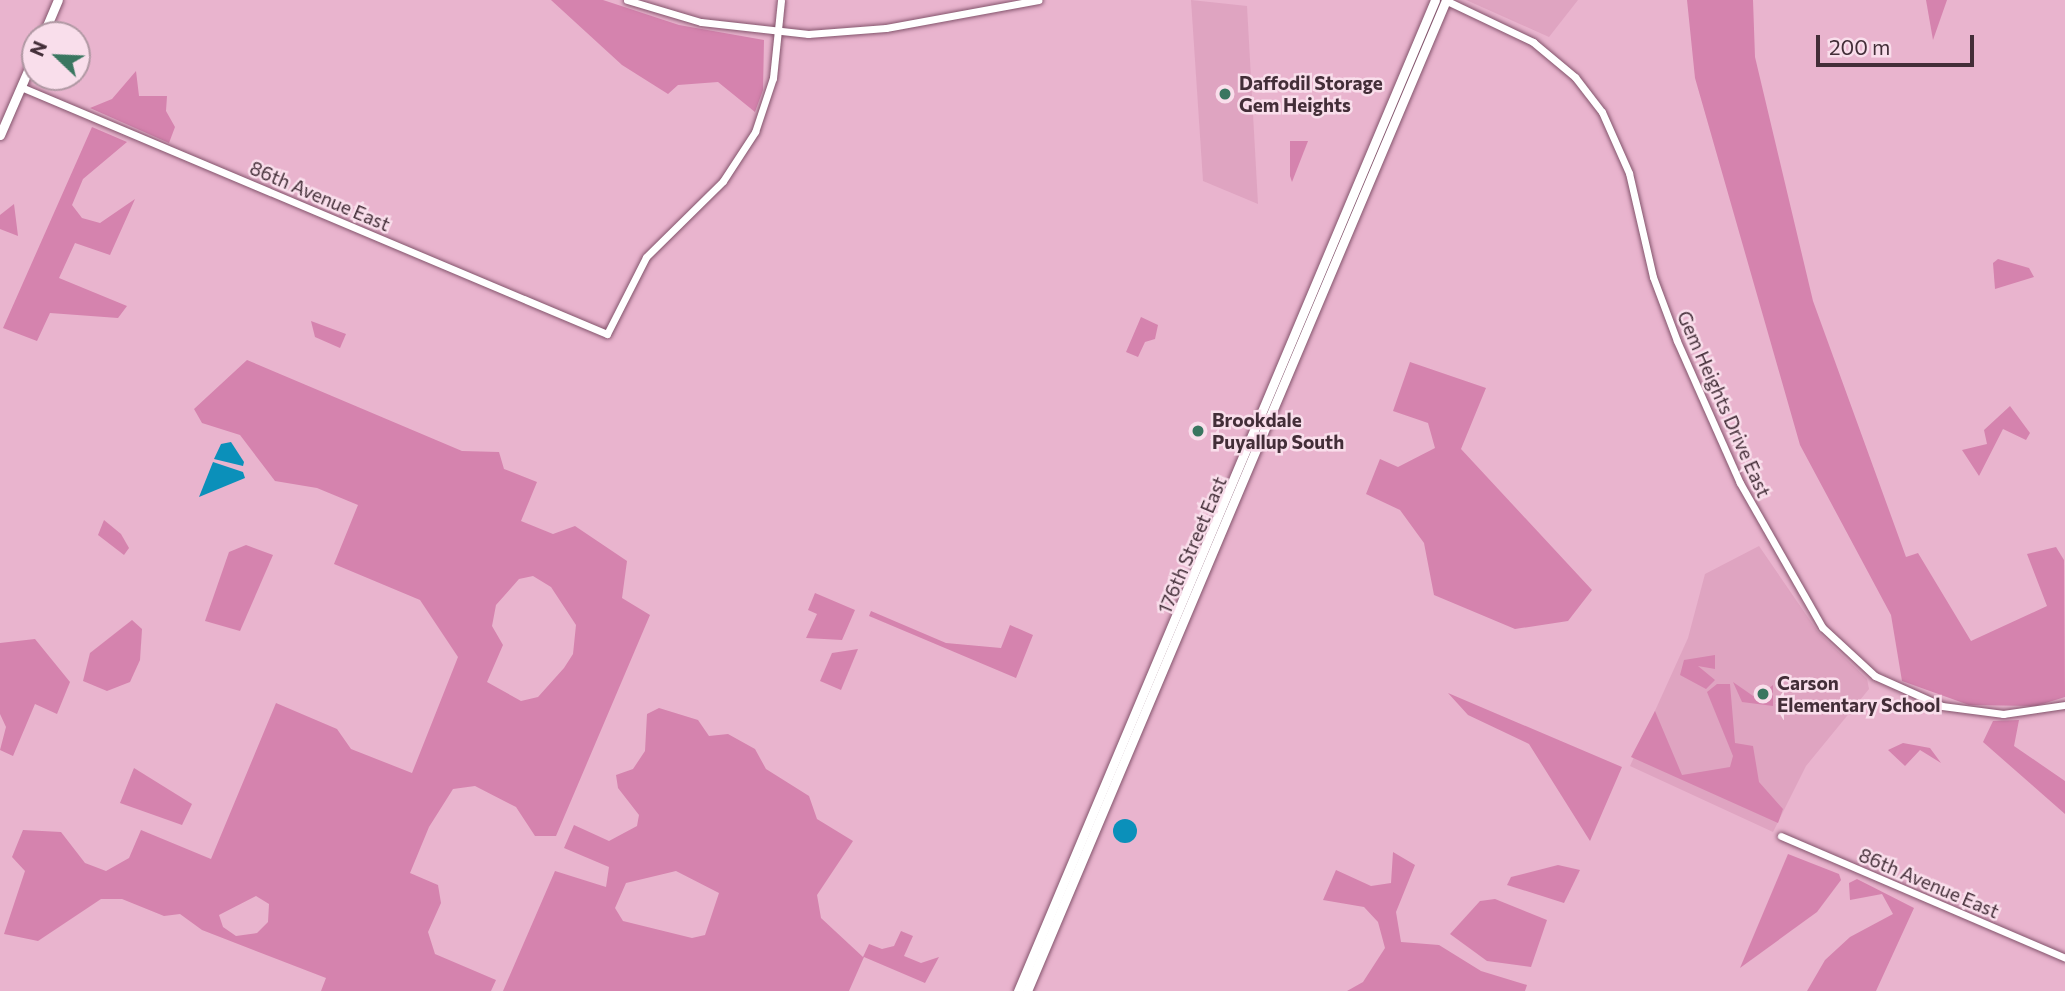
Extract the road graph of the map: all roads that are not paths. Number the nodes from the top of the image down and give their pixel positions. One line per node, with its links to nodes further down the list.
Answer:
1 (58, 0): 7 (main road)
2 (627, 0): 8 (street)
3 (781, 0): 8 (street)
4 (1038, 0): 8 (street)
5 (1435, 0): 12 (main road, 176th Street East)
6 (1446, 0): 13 (main road, 176th Street East); 20 (street, Gem Heights Drive East)
7 (49, 21)
8 (778, 33): 10 (street, 86th Avenue East)
9 (21, 87): 11 (main road)
10 (30, 91)
11 (0, 135)
12 (1355, 186): 13 (main road); 14 (main road, 176th Street East)
13 (1342, 240): 15 (main road, 176th Street East)
14 (1322, 264): 15 (main road); 16 (main road, 176th Street East)
15 (1297, 345): 17 (main road, 176th Street East)
16 (1271, 382): 17 (main road); 18 (main road, 176th Street East)
17 (1253, 447): 19 (main road, 176th Street East)
18 (1186, 580): 19 (main road); 21 (main road, 176th Street East)
19 (1164, 657): 23 (main road, 176th Street East)
20 (2065, 705)
21 (1111, 764): 23 (main road); 24 (main road, 176th Street East)
22 (1781, 836): 26 (street, 86th Avenue East)
23 (1091, 840): 25 (main road, 176th Street East)
24 (1067, 871): 25 (main road); 27 (main road, 176th Street East)
25 (1047, 943): 28 (main road, 176th Street East)
26 (2065, 958)
27 (1018, 991)
28 (1027, 991)

